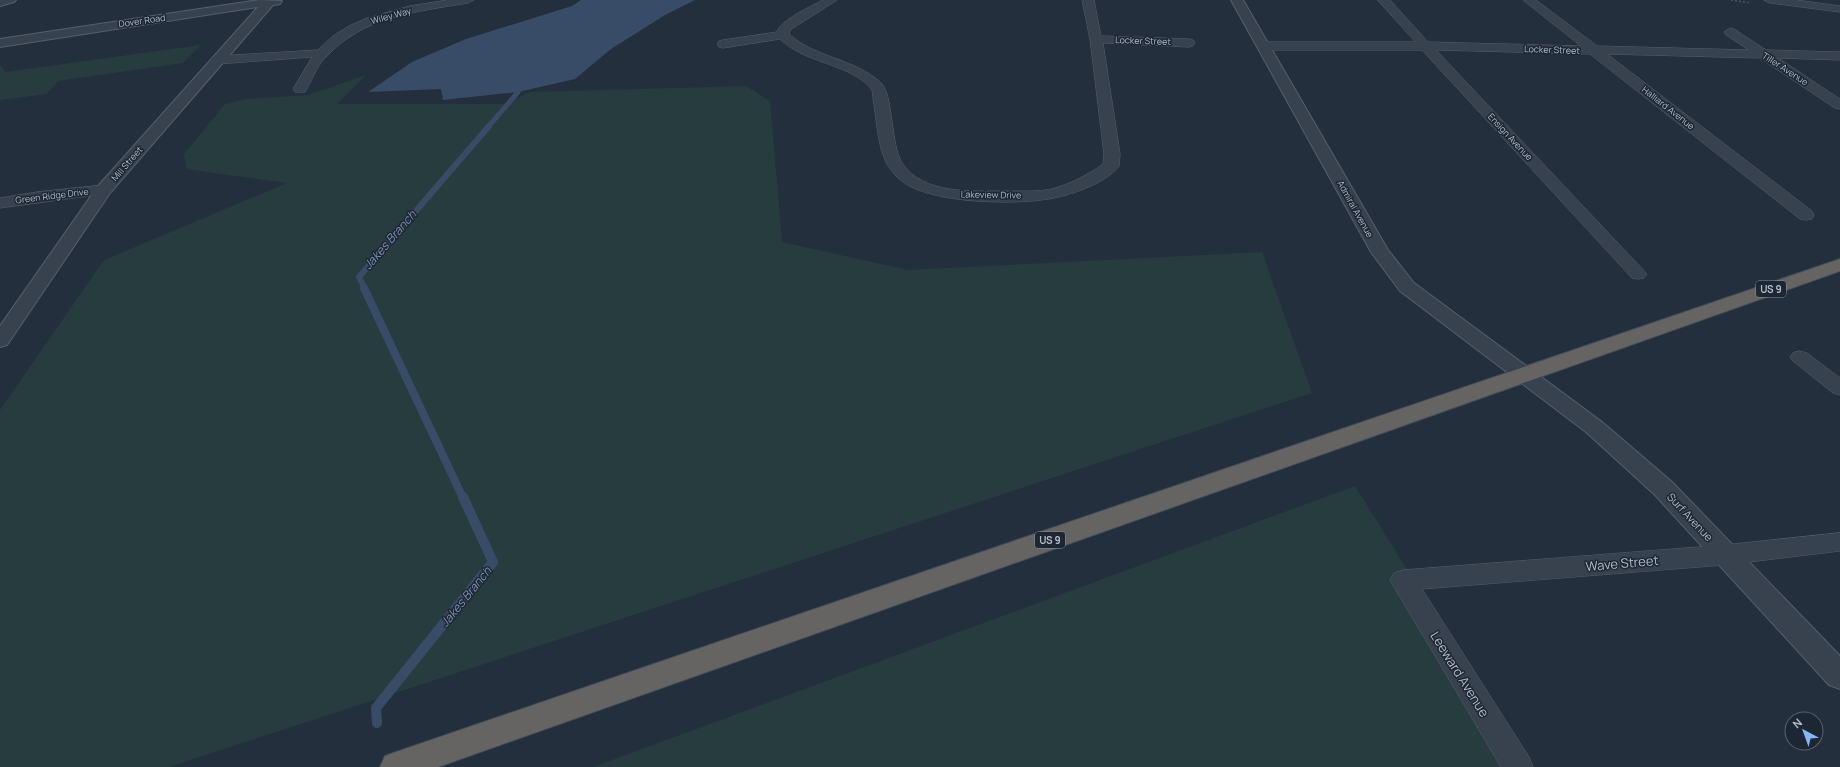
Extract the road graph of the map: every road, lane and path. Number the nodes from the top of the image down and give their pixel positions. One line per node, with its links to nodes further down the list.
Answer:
1 (10, 0): 11 (street)
2 (468, 0): 23 (street, Wiley Way)
3 (831, 0): 15 (street)
4 (1088, 0): 16 (street, Lakeview Drive)
5 (1237, 0): 20 (street, Admiral Avenue)
6 (1384, 0): 21 (street, Ensign Avenue)
7 (1529, 0): 22 (street, Halliard Avenue)
8 (1770, 0): 13 (street)
9 (1832, 0): 12 (street)
10 (275, 1): 17 (street, Dover Road); 26 (street, Mill Street)
11 (0, 2)
12 (1840, 4)
13 (1840, 9)
14 (1730, 32): 24 (street, Tiller Avenue)
15 (783, 35): 16 (street, Lakeview Drive); 19 (street)
16 (1096, 39): 18 (street, Locker Street)
17 (0, 43)
18 (1189, 43)
19 (723, 44)
20 (1263, 46): 21 (street, Locker Street); 36 (street, Admiral Avenue)
21 (1425, 46): 22 (street, Locker Street); 33 (street, Ensign Avenue)
22 (1594, 51): 24 (street, Locker Street); 31 (street, Halliard Avenue)
23 (323, 53): 26 (street); 27 (street, Wiley Way)
24 (1763, 54): 25 (street, Locker Street); 28 (street, Tiller Avenue)
25 (1840, 56)
26 (217, 60): 29 (street, Mill Street)
27 (300, 89)
28 (1840, 105)
29 (104, 190): 30 (street, Green Ridge Drive); 34 (street, Mill Street)
30 (0, 203)
31 (1806, 215)
32 (1840, 265): 36 (highway, US 9)
33 (1638, 274)
34 (0, 341)
35 (1800, 357): 37 (street)
36 (1525, 374): 39 (street, Surf Avenue); 42 (highway, US 9)
37 (1840, 388)
38 (1840, 542): 39 (street, Wave Street)
39 (1724, 554): 40 (street, Wave Street); 41 (street, Surf Avenue)
40 (1403, 580): 43 (street, Leeward Avenue)
41 (1840, 676)
42 (396, 767)
43 (1518, 767)

